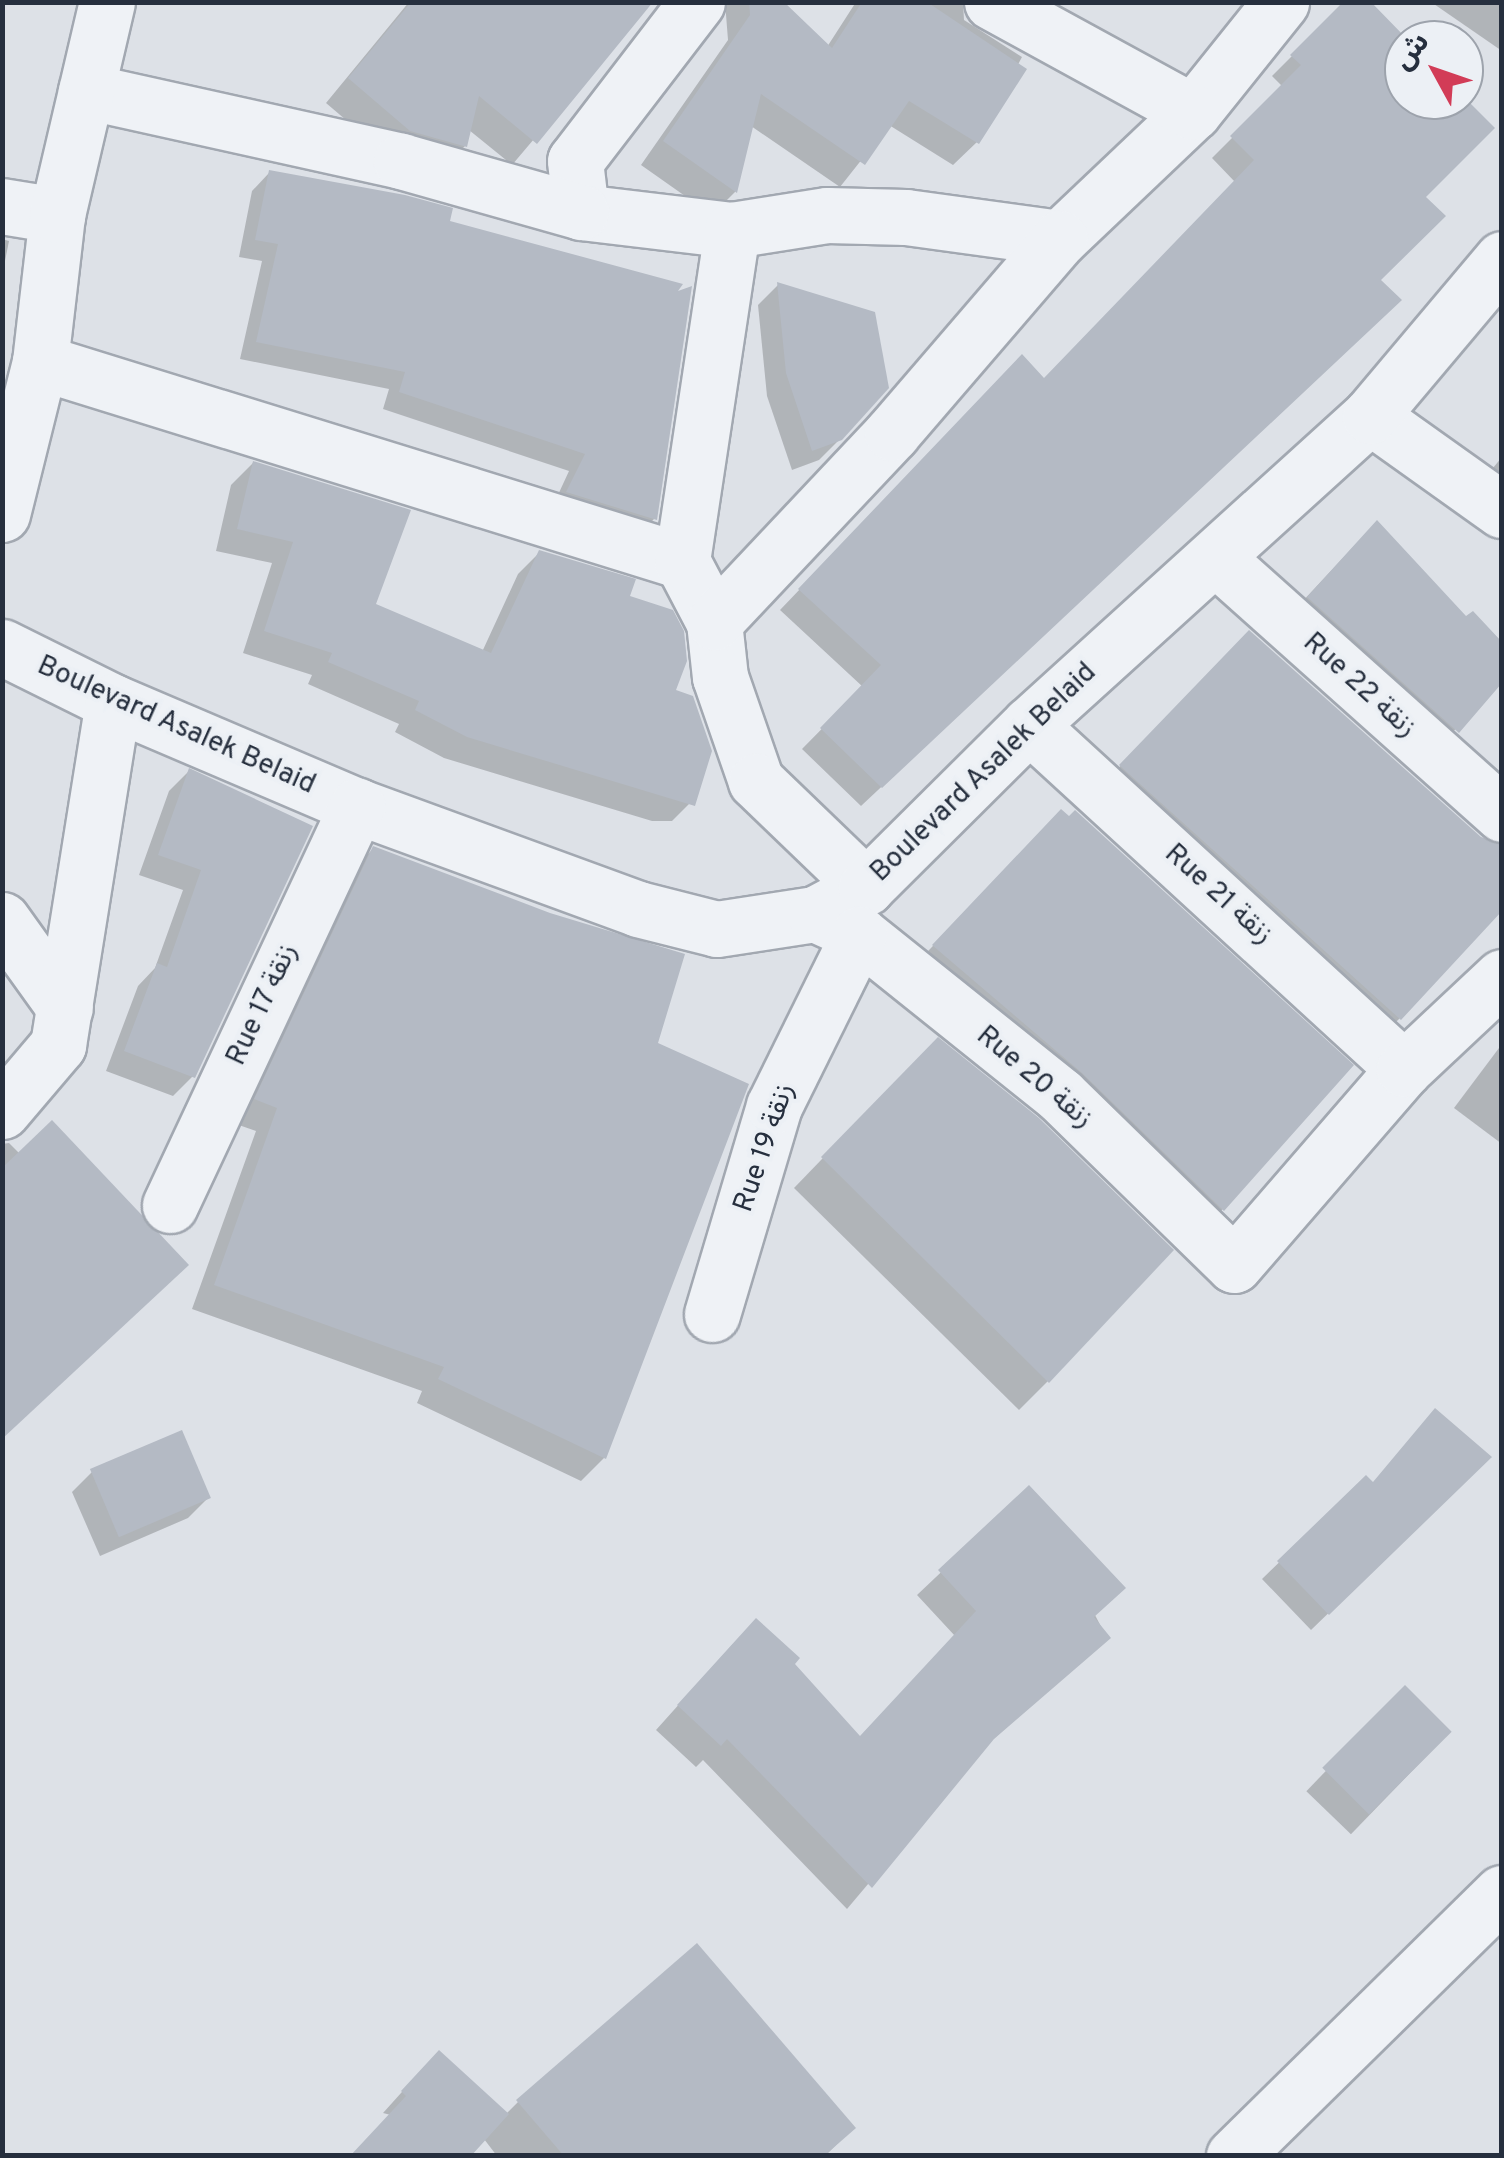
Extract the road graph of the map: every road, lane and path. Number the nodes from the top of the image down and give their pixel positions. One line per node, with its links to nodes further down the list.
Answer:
1 (107, 2): 5 (street)
2 (697, 2): 8 (street)
3 (992, 2): 6 (street)
4 (1281, 2): 6 (street)
5 (86, 90): 8 (street); 9 (street)
6 (1193, 112): 11 (street)
7 (2, 206): 9 (street)
8 (580, 212): 10 (street)
9 (57, 215): 13 (street)
10 (732, 230): 11 (street); 18 (street)
11 (1060, 238): 19 (street)
12 (1502, 260): 14 (street, Boulevard Asalek Belaid)
13 (40, 362): 16 (street); 18 (street)
14 (1370, 416): 15 (street); 17 (street, Boulevard Asalek Belaid)
15 (1502, 510)
16 (2, 514)
17 (1216, 558): 22 (street, Boulevard Asalek Belaid); 24 (street, Rue 22 زنقة)
18 (682, 560): 19 (street)
19 (714, 622): 25 (street, Rue 20 زنقة)
20 (2, 647): 21 (street, Boulevard Asalek Belaid)
21 (112, 702): 23 (street, Boulevard Asalek Belaid); 28 (street)
22 (1029, 725): 25 (street, Boulevard Asalek Belaid); 29 (street, Rue 21 زنقة)
23 (357, 806): 25 (street, Boulevard Asalek Belaid); 31 (street, Rue 17 زنقة)
24 (1502, 814)
25 (847, 912): 29 (street, Rue 20 زنقة); 32 (street, Rue 19 زنقة)
26 (2, 920): 28 (street)
27 (1502, 977): 29 (street)
28 (65, 1008): 30 (street)
29 (1404, 1069)
30 (2, 1110)
31 (170, 1205)
32 (712, 1314)
33 (1502, 1892): 34 (street)
34 (1234, 2156)

